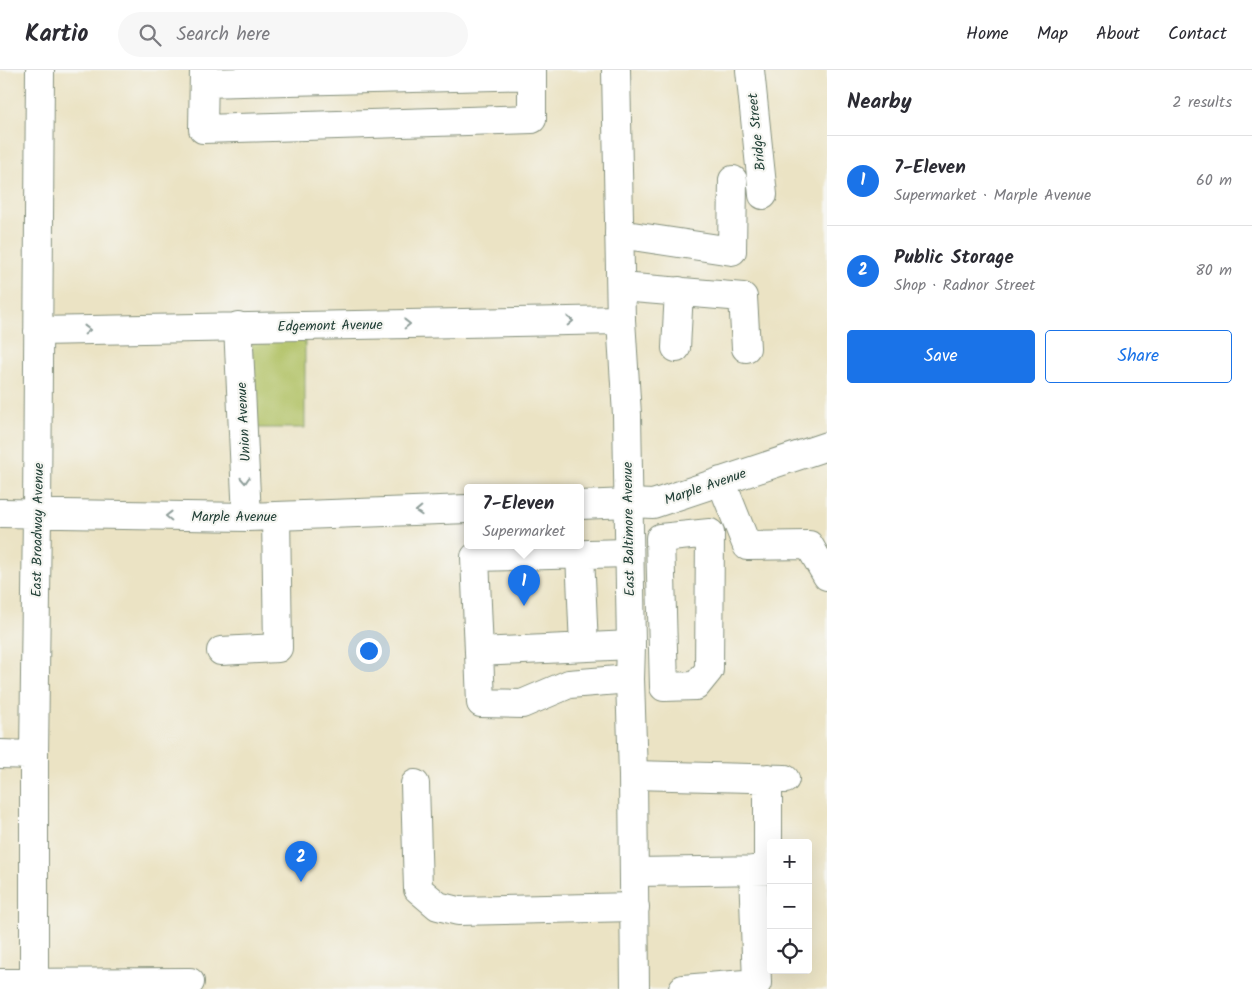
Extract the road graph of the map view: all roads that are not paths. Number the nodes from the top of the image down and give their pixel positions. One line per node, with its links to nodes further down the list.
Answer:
1 (40, 70): 13 (street, East Broadway Avenue)
2 (616, 70): 8 (street, East Baltimore Avenue)
3 (750, 70): 7 (street, Bridge Street)
4 (532, 72): 5 (street); 5 (street)
5 (204, 77)
6 (733, 180): 8 (street)
7 (763, 195)
8 (619, 234): 9 (street, East Baltimore Avenue)
9 (620, 287): 10 (street); 11 (street, East Baltimore Avenue)
10 (679, 292): 14 (street); 15 (street)
11 (622, 320): 12 (street, Edgemont Avenue, one-way to 11); 19 (street, East Baltimore Avenue)
12 (238, 326): 13 (street, Edgemont Avenue, one-way to 12); 25 (street, Union Avenue, one-way to 25)
13 (38, 330): 23 (street, East Broadway Avenue)
14 (676, 348)
15 (746, 348)
16 (827, 446): 17 (street, Marple Avenue)
17 (721, 481): 18 (street, Marple Avenue); 30 (street)
18 (693, 490): 19 (street, Marple Avenue); 26 (street)
19 (628, 503): 20 (street, Marple Avenue); 28 (street, East Baltimore Avenue)
20 (584, 505)
21 (464, 509): 24 (street, Marple Avenue, one-way to 24)
22 (0, 513): 23 (street, Marple Avenue)
23 (38, 514): 25 (street, Marple Avenue, one-way to 23); 37 (street, East Broadway Avenue)
24 (276, 516): 25 (street, Marple Avenue); 33 (street)
25 (247, 517)
26 (689, 534): 26 (street)
27 (475, 551): 29 (street); 34 (street)
28 (628, 553): 29 (street); 31 (street, East Baltimore Avenue)
29 (580, 554): 32 (street)
30 (827, 576)
31 (631, 645): 32 (street); 35 (street, East Baltimore Avenue)
32 (584, 647): 34 (street)
33 (221, 651)
34 (479, 652): 35 (street)
35 (630, 679): 38 (street, East Baltimore Avenue)
36 (0, 754): 37 (street)
37 (34, 754): 45 (street, East Broadway Avenue)
38 (633, 775): 40 (street); 41 (street, East Baltimore Avenue)
39 (415, 784): 42 (street)
40 (753, 870): 41 (street); 47 (street)
41 (635, 872): 42 (street, East Baltimore Avenue)
42 (635, 907): 46 (street, East Baltimore Avenue)
43 (190, 982): 45 (street)
44 (0, 983): 45 (street)
45 (34, 986)
46 (635, 989)
47 (683, 989)

